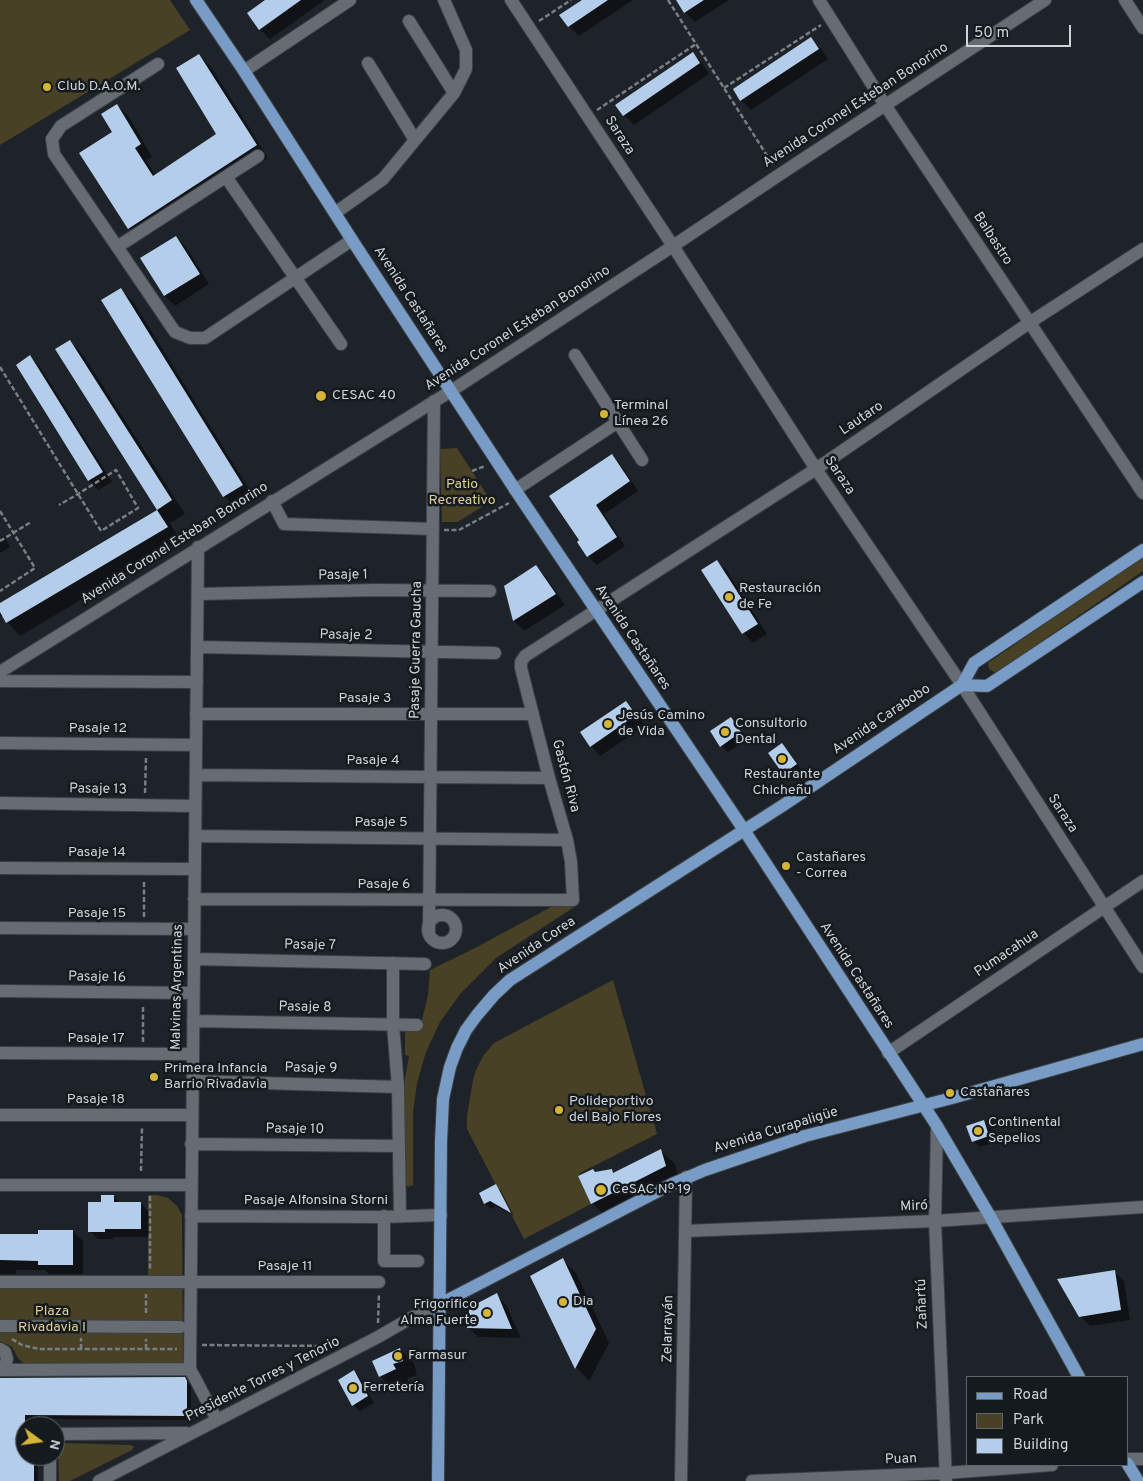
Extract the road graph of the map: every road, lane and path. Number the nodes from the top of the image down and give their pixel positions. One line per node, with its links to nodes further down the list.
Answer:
1 (196, 0): 17 (main road, Avenida Castañares)
2 (350, 0): 17 (street)
3 (444, 0): 19 (street)
4 (511, 0): 12 (street, Saraza)
5 (571, 0): 12 (path)
6 (668, 0): 14 (path)
7 (819, 0): 10 (street, Balbastro)
8 (1045, 0): 20 (street, Avenida Coronel Esteban Bonorino)
9 (1125, 0): 13 (street)
10 (831, 19): 18 (path); 20 (street, Balbastro)
11 (408, 21): 19 (street)
12 (529, 27): 21 (street, Saraza)
13 (1143, 28)
14 (696, 44): 18 (path); 21 (path)
15 (158, 64): 29 (street)
16 (368, 64): 22 (street)
17 (244, 71): 26 (main road, Avenida Castañares)
18 (724, 88): 24 (path)
19 (454, 93): 22 (street)
20 (885, 105): 24 (street, Avenida Coronel Esteban Bonorino); 32 (street, Balbastro)
21 (588, 116): 28 (street, Saraza)
22 (415, 140): 26 (street)
23 (258, 156): 25 (street)
24 (779, 175): 28 (street, Avenida Coronel Esteban Bonorino)
25 (226, 177): 29 (street); 31 (street)
26 (335, 213): 27 (main road, Avenida Castañares)
27 (352, 240): 31 (street); 36 (main road, Avenida Castañares)
28 (673, 246): 36 (street, Avenida Coronel Esteban Bonorino); 40 (street, Saraza)
29 (117, 247): 31 (street)
30 (1143, 248): 32 (street, Lautaro)
31 (295, 278): 33 (street)
32 (1029, 323): 40 (street, Lautaro); 43 (street, Balbastro)
33 (341, 344)
34 (575, 355): 38 (street)
35 (0, 367): 42 (path)
36 (451, 391): 37 (street, Avenida Coronel Esteban Bonorino); 41 (main road, Avenida Castañares)
37 (434, 401): 44 (street, Avenida Coronel Esteban Bonorino); 48 (street, Pasaje Guerra Gaucha)
38 (618, 422): 39 (street); 41 (street)
39 (642, 460)
40 (816, 469): 58 (street, Lautaro); 66 (street, Saraza)
41 (518, 493): 48 (path); 58 (main road, Avenida Castañares)
42 (78, 494): 42 (path); 45 (path)
43 (1143, 494)
44 (272, 501): 48 (street); 51 (street, Avenida Coronel Esteban Bonorino)
45 (59, 505)
46 (0, 511): 49 (path)
47 (31, 522): 49 (path)
48 (433, 530): 55 (street, Pasaje Guerra Gaucha)
49 (14, 532): 50 (path); 54 (path)
50 (0, 541)
51 (198, 547): 57 (street, Malvinas Argentinas); 63 (street, Avenida Coronel Esteban Bonorino)
52 (1143, 550): 66 (main road, Avenida Carabobo)
53 (1143, 582): 66 (main road)
54 (0, 591)
55 (432, 591): 56 (street, Pasaje 1); 57 (street, Pasaje 1); 60 (street, Pasaje Guerra Gaucha)
56 (490, 591)
57 (198, 594): 59 (street, Malvinas Argentinas)
58 (596, 612): 62 (street, Lautaro); 79 (main road, Avenida Castañares)
59 (197, 647): 60 (street, Pasaje 2); 65 (street, Malvinas Argentinas)
60 (432, 652): 61 (street, Pasaje 2); 68 (street, Pasaje Guerra Gaucha)
61 (494, 653)
62 (521, 662): 69 (street, Gastón Riva)
63 (0, 672)
64 (0, 681): 65 (street)
65 (197, 682): 67 (street, Malvinas Argentinas)
66 (962, 685): 79 (main road, Avenida Carabobo); 90 (street, Saraza)
67 (196, 714): 68 (street, Pasaje 3); 72 (street, Malvinas Argentinas)
68 (431, 714): 69 (street, Pasaje 3); 74 (street, Pasaje Guerra Gaucha)
69 (533, 714): 75 (street, Gastón Riva)
70 (0, 743): 71 (street, Pasaje 12)
71 (146, 744): 72 (street, Pasaje 12); 77 (path)
72 (196, 745): 73 (street, Malvinas Argentinas)
73 (196, 775): 74 (street, Pasaje 4); 78 (street, Malvinas Argentinas)
74 (430, 777): 75 (street, Pasaje 4); 81 (street, Pasaje Guerra Gaucha)
75 (549, 778): 82 (street, Gastón Riva)
76 (0, 803): 77 (street, Pasaje 13)
77 (145, 806): 78 (street, Pasaje 13)
78 (195, 806): 80 (street, Malvinas Argentinas)
79 (744, 830): 108 (main road, Avenida Castañares); 128 (main road, Avenida Corea)
80 (195, 836): 81 (street, Pasaje 5); 85 (street, Malvinas Argentinas)
81 (430, 838): 82 (street, Pasaje 5); 88 (street, Pasaje Guerra Gaucha)
82 (567, 840): 89 (street, Gastón Riva)
83 (0, 868): 84 (street, Pasaje 14)
84 (144, 868): 85 (street, Pasaje 14); 93 (path)
85 (195, 869): 87 (street, Malvinas Argentinas)
86 (1143, 881): 90 (street, Pumacahua)
87 (194, 899): 88 (street, Pasaje 6); 94 (street, Malvinas Argentinas)
88 (429, 900): 89 (street, Pasaje 6); 91 (street); 95 (street, Pasaje Guerra Gaucha)
89 (574, 900)
90 (1104, 907): 99 (street, Saraza); 108 (street, Pumacahua)
91 (450, 918): 95 (street); 95 (street)
92 (0, 928): 93 (street, Pasaje 15)
93 (144, 929): 94 (street, Pasaje 15)
94 (194, 929): 96 (street, Malvinas Argentinas)
95 (429, 930)
96 (194, 959): 97 (street, Pasaje 7); 102 (street, Malvinas Argentinas)
97 (393, 963): 98 (street, Pasaje 7); 104 (street)
98 (425, 964)
99 (1143, 968)
100 (0, 991): 101 (street, Pasaje 16)
101 (143, 993): 102 (street, Pasaje 16); 109 (path)
102 (193, 993): 103 (street, Malvinas Argentinas)
103 (193, 1021): 104 (street, Pasaje 8); 110 (street, Malvinas Argentinas)
104 (393, 1024): 105 (street, Pasaje 8); 112 (street)
105 (417, 1025)
106 (1143, 1044): 113 (main road, Avenida Curapaligüe)
107 (0, 1053): 109 (street, Pasaje 17)
108 (888, 1053): 113 (main road, Avenida Castañares)
109 (142, 1054): 110 (street, Pasaje 17)
110 (193, 1054): 111 (street, Malvinas Argentinas)
111 (192, 1081): 112 (street, Pasaje 9); 116 (street, Malvinas Argentinas)
112 (398, 1087): 119 (street)
113 (923, 1104): 117 (main road, Avenida Castañares); 120 (main road, Avenida Curapaligüe)
114 (0, 1115): 115 (street, Pasaje 18)
115 (142, 1115): 116 (street, Pasaje 18); 123 (path)
116 (192, 1115): 118 (street, Malvinas Argentinas)
117 (937, 1126): 129 (main road, Avenida Castañares); 130 (street, Zañartú)
118 (192, 1144): 119 (street, Pasaje 10); 122 (street, Malvinas Argentinas)
119 (399, 1146): 127 (street)
120 (686, 1177): 131 (street, Zelarrayán); 137 (main road, Avenida Curapaligüe)
121 (0, 1185): 123 (street)
122 (191, 1185): 123 (street); 125 (street, Malvinas Argentinas)
123 (145, 1186): 134 (path)
124 (1143, 1208): 129 (street, Miró)
125 (191, 1216): 126 (street, Pasaje Alfonsina Storni); 135 (street, Malvinas Argentinas)
126 (384, 1216): 127 (street, Pasaje Alfonsina Storni); 132 (street)
127 (400, 1216): 128 (street, Pasaje Alfonsina Storni)
128 (441, 1216): 137 (main road, Avenida Corea)
129 (991, 1218): 130 (street, Miró); 147 (main road, Avenida Castañares)
130 (935, 1221): 131 (street, Miró); 156 (street, Zañartú)
131 (685, 1231): 160 (street, Zelarrayán)
132 (418, 1261)
133 (0, 1282): 134 (street, Pasaje 11)
134 (150, 1282): 135 (street, Pasaje 11)
135 (190, 1282): 136 (street, Pasaje 11); 142 (street, Malvinas Argentinas)
136 (379, 1282)
137 (440, 1304): 148 (street, Presidente Torres y Tenorio); 159 (main road, Avenida Corea)
138 (0, 1326): 139 (street)
139 (180, 1327)
140 (9, 1337): 142 (path)
141 (330, 1346): 142 (path)
142 (190, 1347): 145 (street, Malvinas Argentinas)
143 (3, 1352): 144 (street); 146 (street)
144 (0, 1369): 146 (street)
145 (190, 1369): 146 (street); 148 (street, Malvinas Argentinas)
146 (22, 1370)
147 (1078, 1376)
148 (217, 1420): 149 (street, Presidente Torres y Tenorio)
149 (191, 1433): 150 (street); 158 (street, Presidente Torres y Tenorio)
150 (65, 1434)
151 (1143, 1459): 152 (street)
152 (1128, 1461)
153 (1128, 1463): 162 (main road)
154 (50, 1466): 157 (street)
155 (1043, 1466): 156 (street, Puan)
156 (946, 1477): 161 (street, Puan)
157 (50, 1481)
158 (99, 1481)
159 (438, 1481)
160 (681, 1481)
161 (752, 1481)
162 (1138, 1481)

